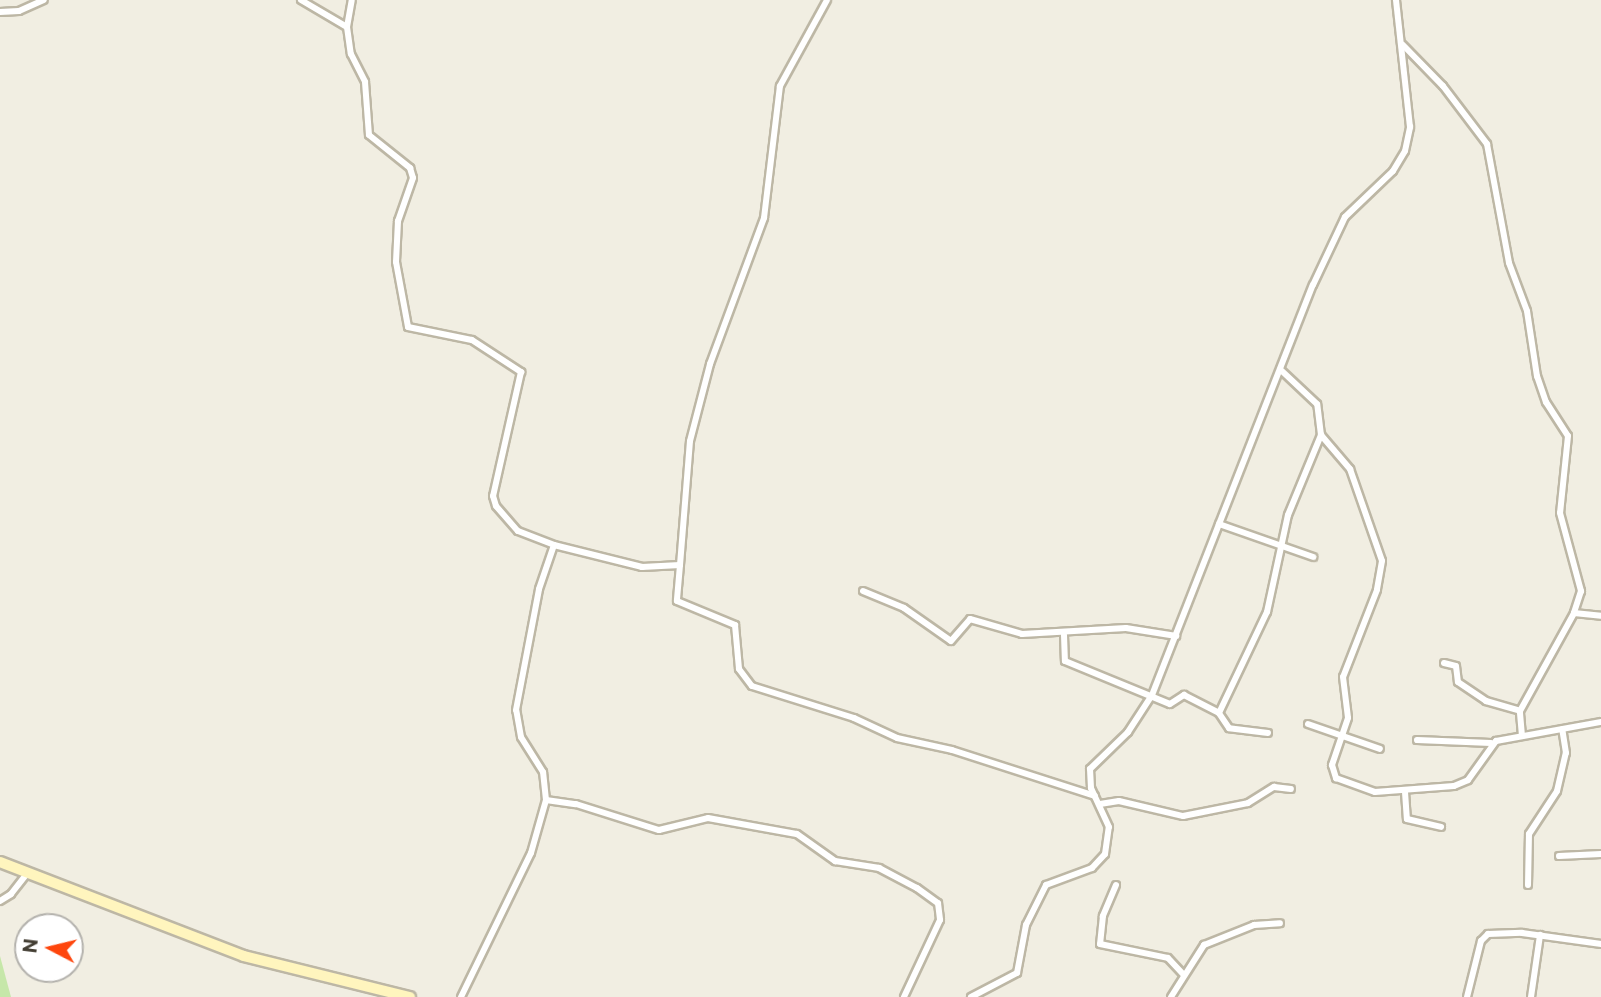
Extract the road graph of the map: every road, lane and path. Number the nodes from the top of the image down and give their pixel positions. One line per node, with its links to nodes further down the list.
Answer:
1 (44, 0): 6 (street)
2 (301, 0): 7 (street)
3 (352, 0): 7 (street)
4 (827, 0): 15 (street)
5 (1396, 0): 8 (street)
6 (0, 12)
7 (347, 27): 13 (street)
8 (1403, 45): 9 (street); 17 (street)
9 (1282, 371): 10 (street); 11 (street)
10 (1321, 435): 12 (street); 30 (street)
11 (1219, 524): 12 (street); 20 (street)
12 (1279, 544): 14 (street); 24 (street)
13 (554, 545): 15 (street); 37 (street)
14 (1313, 557)
15 (680, 565): 36 (street)
16 (863, 591): 19 (street)
17 (1574, 613): 18 (street); 23 (street)
18 (1601, 616)
19 (1064, 635): 20 (street); 22 (street)
20 (1176, 636): 22 (street)
21 (1444, 663): 23 (street)
22 (1152, 695): 24 (street); 36 (street)
23 (1520, 711): 29 (street)
24 (1219, 713): 28 (street)
25 (1601, 722): 27 (street)
26 (1308, 724): 30 (street)
27 (1562, 729): 29 (street); 45 (street)
28 (1268, 733)
29 (1522, 736): 32 (street)
30 (1344, 738): 33 (street); 35 (street)
31 (1417, 740): 32 (street)
32 (1491, 743): 35 (street)
33 (1380, 749)
34 (1292, 789): 38 (street)
35 (1405, 792): 39 (street)
36 (1095, 796): 38 (street)
37 (546, 800): 52 (street); 53 (street)
38 (1100, 804): 54 (street)
39 (1441, 827)
40 (1601, 854): 41 (street)
41 (1559, 856)
42 (0, 862): 43 (main road)
43 (26, 874): 46 (street); 51 (main road)
44 (1116, 885): 50 (street)
45 (1528, 885)
46 (0, 901)
47 (1280, 923): 50 (street)
48 (1540, 935): 49 (street); 56 (street); 57 (street)
49 (1601, 944)
50 (1184, 975): 55 (street)
51 (410, 997)
52 (461, 997)
53 (904, 997)
54 (971, 997)
55 (1171, 997)
56 (1467, 997)
57 (1531, 997)

